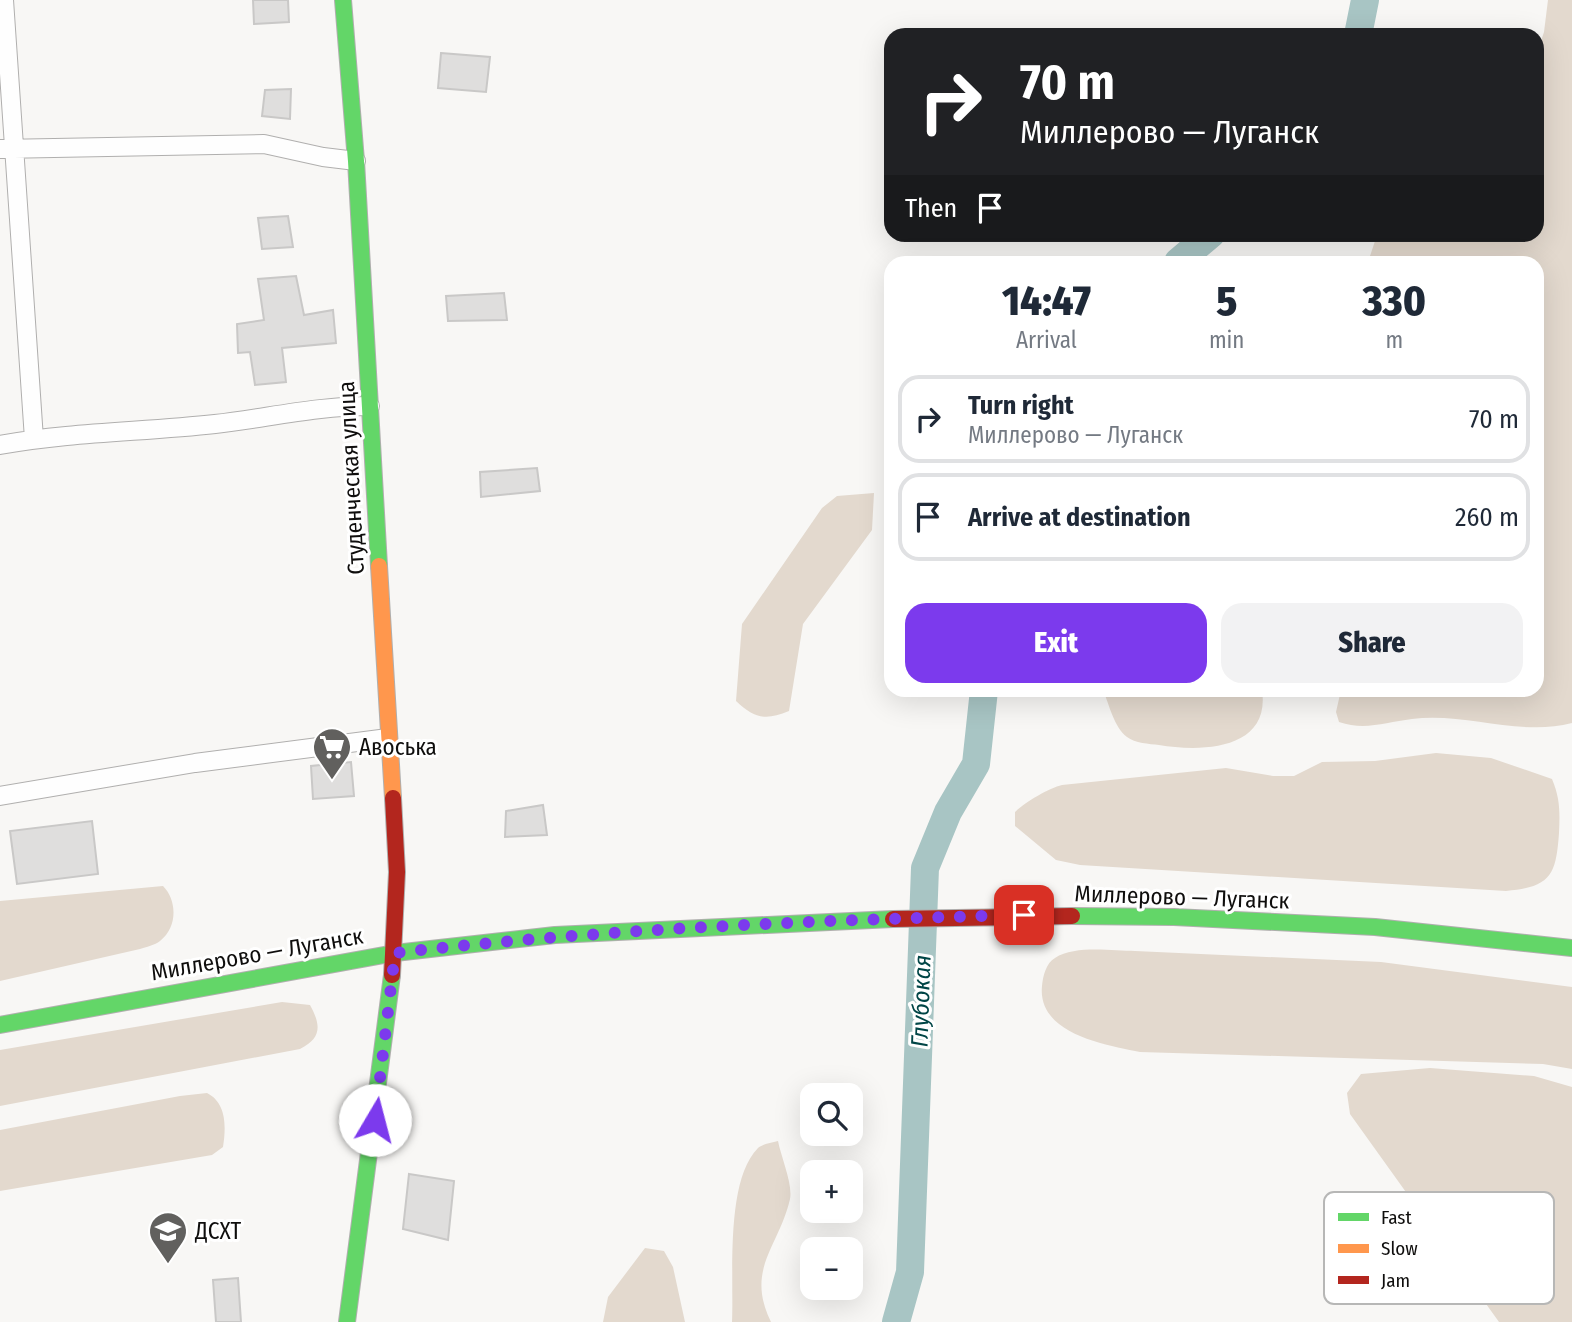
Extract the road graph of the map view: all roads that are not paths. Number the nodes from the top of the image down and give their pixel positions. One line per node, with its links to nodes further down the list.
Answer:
1 (4, 0): 3 (street)
2 (343, 0): 4 (main road, Студенческая улица)
3 (7, 149): 4 (street); 6 (street)
4 (356, 161): 5 (main road, Студенческая улица)
5 (370, 406): 6 (street); 8 (main road, Студенческая улица)
6 (34, 439): 7 (street)
7 (0, 444)
8 (388, 738): 9 (street); 11 (main road, Студенческая улица)
9 (0, 796)
10 (1572, 948): 11 (main road, Миллерово — Луганск)
11 (395, 953): 12 (main road, Миллерово — Луганск); 13 (main road, Студенческая улица)
12 (0, 1025)
13 (347, 1322)

